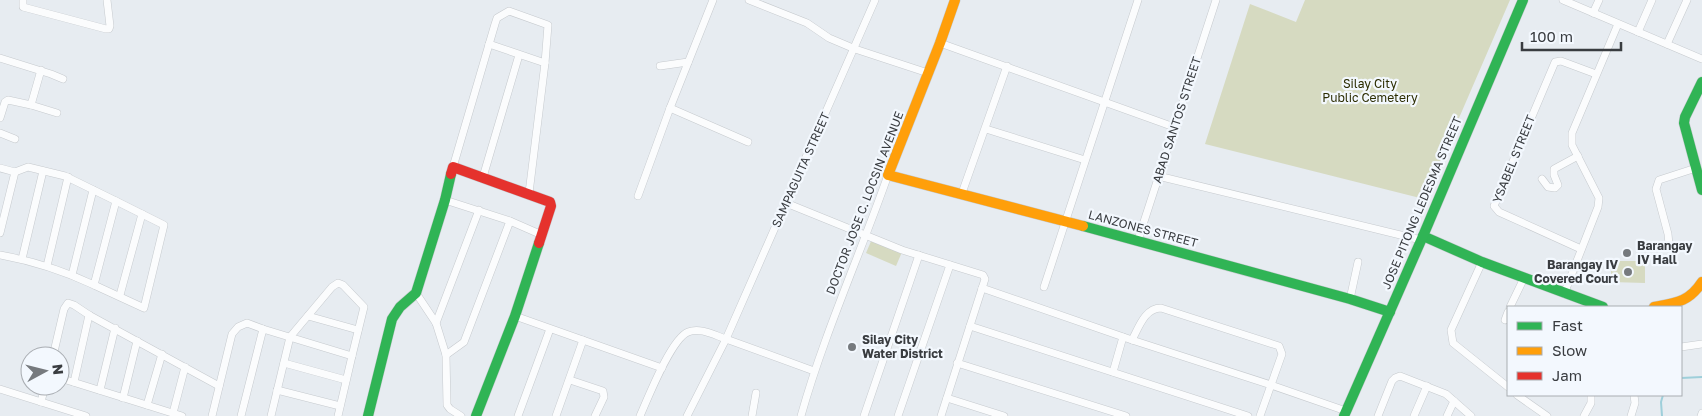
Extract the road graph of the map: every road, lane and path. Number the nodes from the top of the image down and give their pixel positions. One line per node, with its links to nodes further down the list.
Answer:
1 (23, 0): 14 (street)
2 (98, 0): 14 (street)
3 (713, 0): 25 (street)
4 (748, 0): 21 (street)
5 (875, 0): 21 (street, SAMPAGUITA STREET)
6 (955, 0): 18 (street, DOCTOR JOSE C. LOCSIN AVENUE)
7 (1138, 0): 36 (street)
8 (1216, 0): 41 (street, ABAD SANTOS STREET)
9 (1523, 0): 74 (street, JOSE PITONG LEDESMA STREET)
10 (1563, 0): 15 (street)
11 (1598, 0): 15 (street)
12 (1652, 0): 17 (street)
13 (1687, 0): 20 (street)
14 (107, 1)
15 (1593, 13): 16 (street)
16 (1618, 24): 17 (street); 31 (street)
17 (1638, 32): 20 (street)
18 (940, 43): 28 (street); 30 (street, DOCTOR JOSE C. LOCSIN AVENUE)
19 (489, 44): 22 (street); 26 (street); 48 (street)
20 (1667, 44): 24 (street)
21 (854, 49): 30 (street); 65 (street, SAMPAGUITA STREET)
22 (519, 56): 26 (street); 56 (street)
23 (0, 58): 29 (street)
24 (1702, 59)
25 (688, 62): 27 (street); 38 (street)
26 (546, 63): 60 (street)
27 (660, 66)
28 (1007, 66): 36 (street); 42 (street)
29 (41, 70): 32 (street); 37 (street)
30 (928, 73): 53 (street, DOCTOR JOSE C. LOCSIN AVENUE)
31 (1596, 74): 46 (street); 77 (street, YSABEL STREET)
32 (63, 80)
33 (1702, 82): 50 (street)
34 (0, 98): 35 (street)
35 (8, 100): 37 (street); 40 (street)
36 (1104, 102): 41 (street); 47 (street)
37 (31, 105): 39 (street)
38 (670, 108): 45 (street); 62 (street)
39 (57, 113)
40 (0, 118)
41 (1174, 127): 54 (street, ABAD SANTOS STREET)
42 (986, 129): 47 (street); 61 (street)
43 (0, 133): 44 (street)
44 (15, 139)
45 (748, 142)
46 (1578, 156): 57 (street); 77 (street)
47 (1085, 160): 70 (street)
48 (453, 167): 56 (street); 63 (street)
49 (0, 168): 52 (street)
50 (1696, 168): 59 (street); 76 (street)
51 (43, 171): 52 (street); 55 (street); 80 (street)
52 (16, 172): 67 (street)
53 (888, 175): 61 (street, LANZONES STREET); 73 (street, DOCTOR JOSE C. LOCSIN AVENUE)
54 (1158, 176): 74 (street); 75 (street, ABAD SANTOS STREET)
55 (68, 177): 58 (street); 83 (street)
56 (483, 177): 60 (street)
57 (1542, 180)
58 (93, 190): 64 (street); 85 (street)
59 (1702, 190)
60 (528, 193): 72 (street)
61 (962, 193): 70 (street, LANZONES STREET)
62 (638, 196)
63 (445, 200): 66 (street); 91 (street)
64 (116, 201): 68 (street); 88 (street)
65 (786, 203): 73 (street); 112 (street, SAMPAGUITA STREET)
66 (479, 210): 69 (street); 104 (street)
67 (3, 211): 71 (street)
68 (142, 214): 93 (street); 93 (street)
69 (510, 221): 72 (street); 121 (street)
70 (1065, 221): 75 (street, LANZONES STREET); 89 (street)
71 (0, 233)
72 (542, 235): 102 (street)
73 (867, 235): 79 (street); 126 (street, DOCTOR JOSE C. LOCSIN AVENUE)
74 (1422, 238): 82 (street); 98 (street, JOSE PITONG LEDESMA STREET)
75 (1138, 240): 94 (street, LANZONES STREET)
76 (1669, 244)
77 (1581, 249): 92 (street)
78 (0, 255): 80 (street)
79 (919, 255): 84 (street); 168 (street)
80 (22, 259): 83 (street)
81 (1358, 262): 94 (street)
82 (1482, 262): 86 (street); 135 (street)
83 (47, 266): 85 (street)
84 (950, 266): 90 (street); 169 (street)
85 (72, 275): 88 (street)
86 (1524, 278): 92 (street); 95 (street)
87 (1702, 282): 97 (street)
88 (94, 285): 93 (street)
89 (1044, 287)
90 (982, 288): 105 (street); 111 (street)
91 (416, 293): 104 (street); 158 (street)
92 (1564, 294): 96 (street)
93 (120, 295)
94 (1350, 299): 98 (street, LANZONES STREET)
95 (1510, 306)
96 (1600, 306)
97 (1660, 306)
98 (1390, 312): 151 (street, JOSE PITONG LEDESMA STREET)
99 (1507, 314): 103 (street)
100 (89, 315): 106 (street); 117 (street); 131 (street)
101 (308, 316): 108 (street); 108 (street); 110 (street)
102 (515, 316): 109 (street); 160 (street)
103 (1504, 320)
104 (436, 323): 121 (street)
105 (970, 326): 123 (street); 127 (street)
106 (114, 328): 115 (street); 137 (street)
107 (263, 329): 110 (street); 133 (street); 156 (street)
108 (358, 330): 120 (street)
109 (550, 330): 113 (street); 161 (street)
110 (290, 337): 120 (street); 122 (street)
111 (1123, 337): 114 (street); 127 (street)
112 (726, 339): 125 (street); 126 (street); 165 (street, SAMPAGUITA STREET)
113 (584, 340): 125 (street); 129 (street)
114 (1132, 340): 132 (street); 132 (street)
115 (137, 341): 119 (street); 144 (street)
116 (1702, 344): 118 (street)
117 (55, 346)
118 (1682, 347)
119 (162, 354): 124 (street); 148 (street)
120 (352, 356): 128 (street)
121 (446, 356): 159 (street)
122 (284, 363): 128 (street); 138 (street)
123 (958, 363): 145 (street); 172 (street)
124 (185, 367): 133 (street); 150 (street)
125 (662, 368): 164 (street)
126 (814, 371): 167 (street, DOCTOR JOSE C. LOCSIN AVENUE)
127 (1113, 372): 173 (street)
128 (346, 380): 149 (street)
129 (570, 380): 162 (street); 163 (street)
130 (70, 381): 131 (street)
131 (74, 382): 137 (street)
132 (1271, 384): 151 (street); 174 (street)
133 (219, 386): 155 (street)
134 (1427, 386): 146 (street); 175 (street); 176 (street)
135 (1507, 386)
136 (0, 389): 147 (street)
137 (100, 390): 144 (street)
138 (277, 390): 149 (street); 152 (street)
139 (756, 394): 166 (street)
140 (42, 396): 147 (street)
141 (1519, 396): 179 (street)
142 (1591, 396): 180 (street)
143 (1634, 396): 181 (street)
144 (123, 398): 148 (street)
145 (948, 398): 170 (street); 171 (street)
146 (1454, 401): 177 (street); 178 (street)
147 (41, 402): 153 (street)
148 (147, 405): 150 (street)
149 (340, 406): 157 (street)
150 (173, 413): 154 (street)
151 (1345, 414)
152 (273, 415)
153 (86, 416)
154 (182, 416)
155 (212, 416)
156 (241, 416)
157 (338, 416)
158 (368, 416)
159 (461, 416)
160 (476, 416)
161 (518, 416)
162 (556, 416)
163 (596, 416)
164 (640, 416)
165 (688, 416)
166 (752, 416)
167 (801, 416)
168 (865, 416)
169 (898, 416)
170 (941, 416)
171 (1004, 416)
172 (1126, 416)
173 (1248, 416)
174 (1260, 416)
175 (1378, 416)
176 (1414, 416)
177 (1447, 416)
178 (1471, 416)
179 (1547, 416)
180 (1584, 416)
181 (1631, 416)

